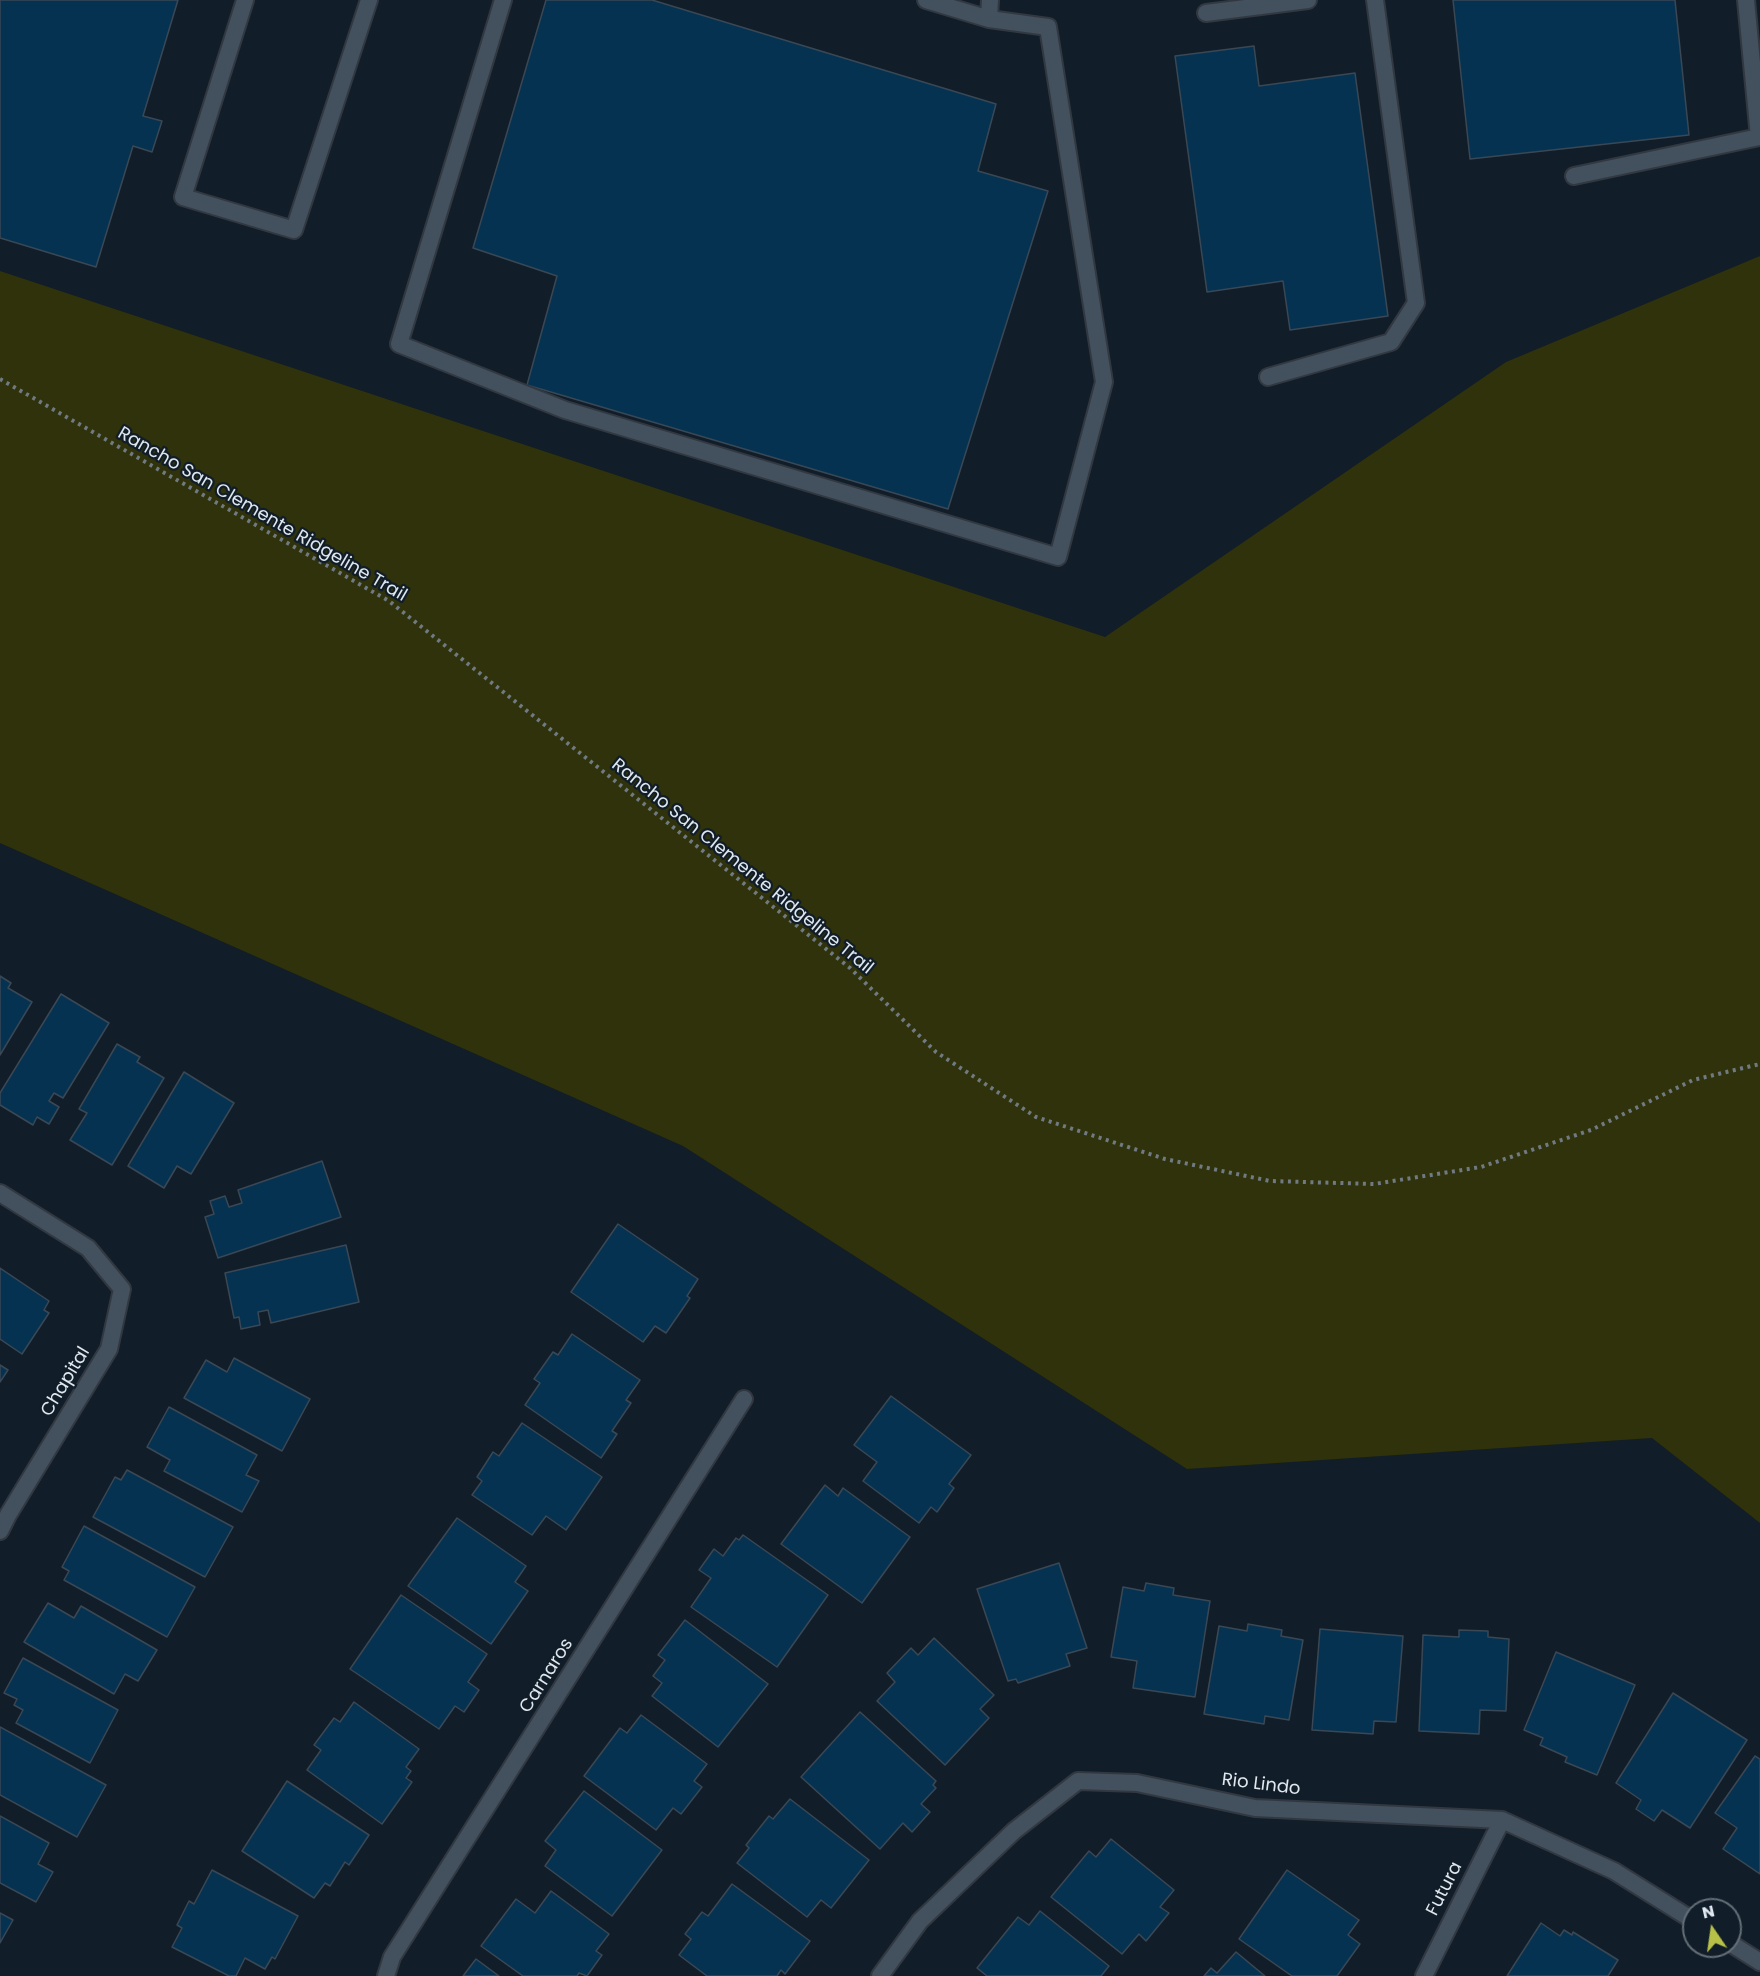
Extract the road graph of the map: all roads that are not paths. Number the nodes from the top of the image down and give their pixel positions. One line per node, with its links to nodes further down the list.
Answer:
1 (245, 0): 2 (street)
2 (369, 0)
3 (503, 0): 10 (street)
4 (926, 0): 10 (street)
5 (990, 0): 10 (street)
6 (1308, 0): 9 (street)
7 (1376, 0): 12 (street)
8 (1746, 0): 11 (street)
9 (1206, 13)
10 (989, 19)
11 (1574, 176)
12 (1268, 377)
13 (0, 1192): 15 (street, Chapital)
14 (744, 1399): 20 (street, Carnaros)
15 (0, 1531)
16 (1502, 1820): 17 (street, Rio Lindo); 21 (street, Rio Lindo); 22 (street, Futura)
17 (1682, 1914)
18 (1742, 1951): 19 (street)
19 (1760, 1962)
20 (386, 1976)
21 (880, 1976)
22 (1424, 1976)

